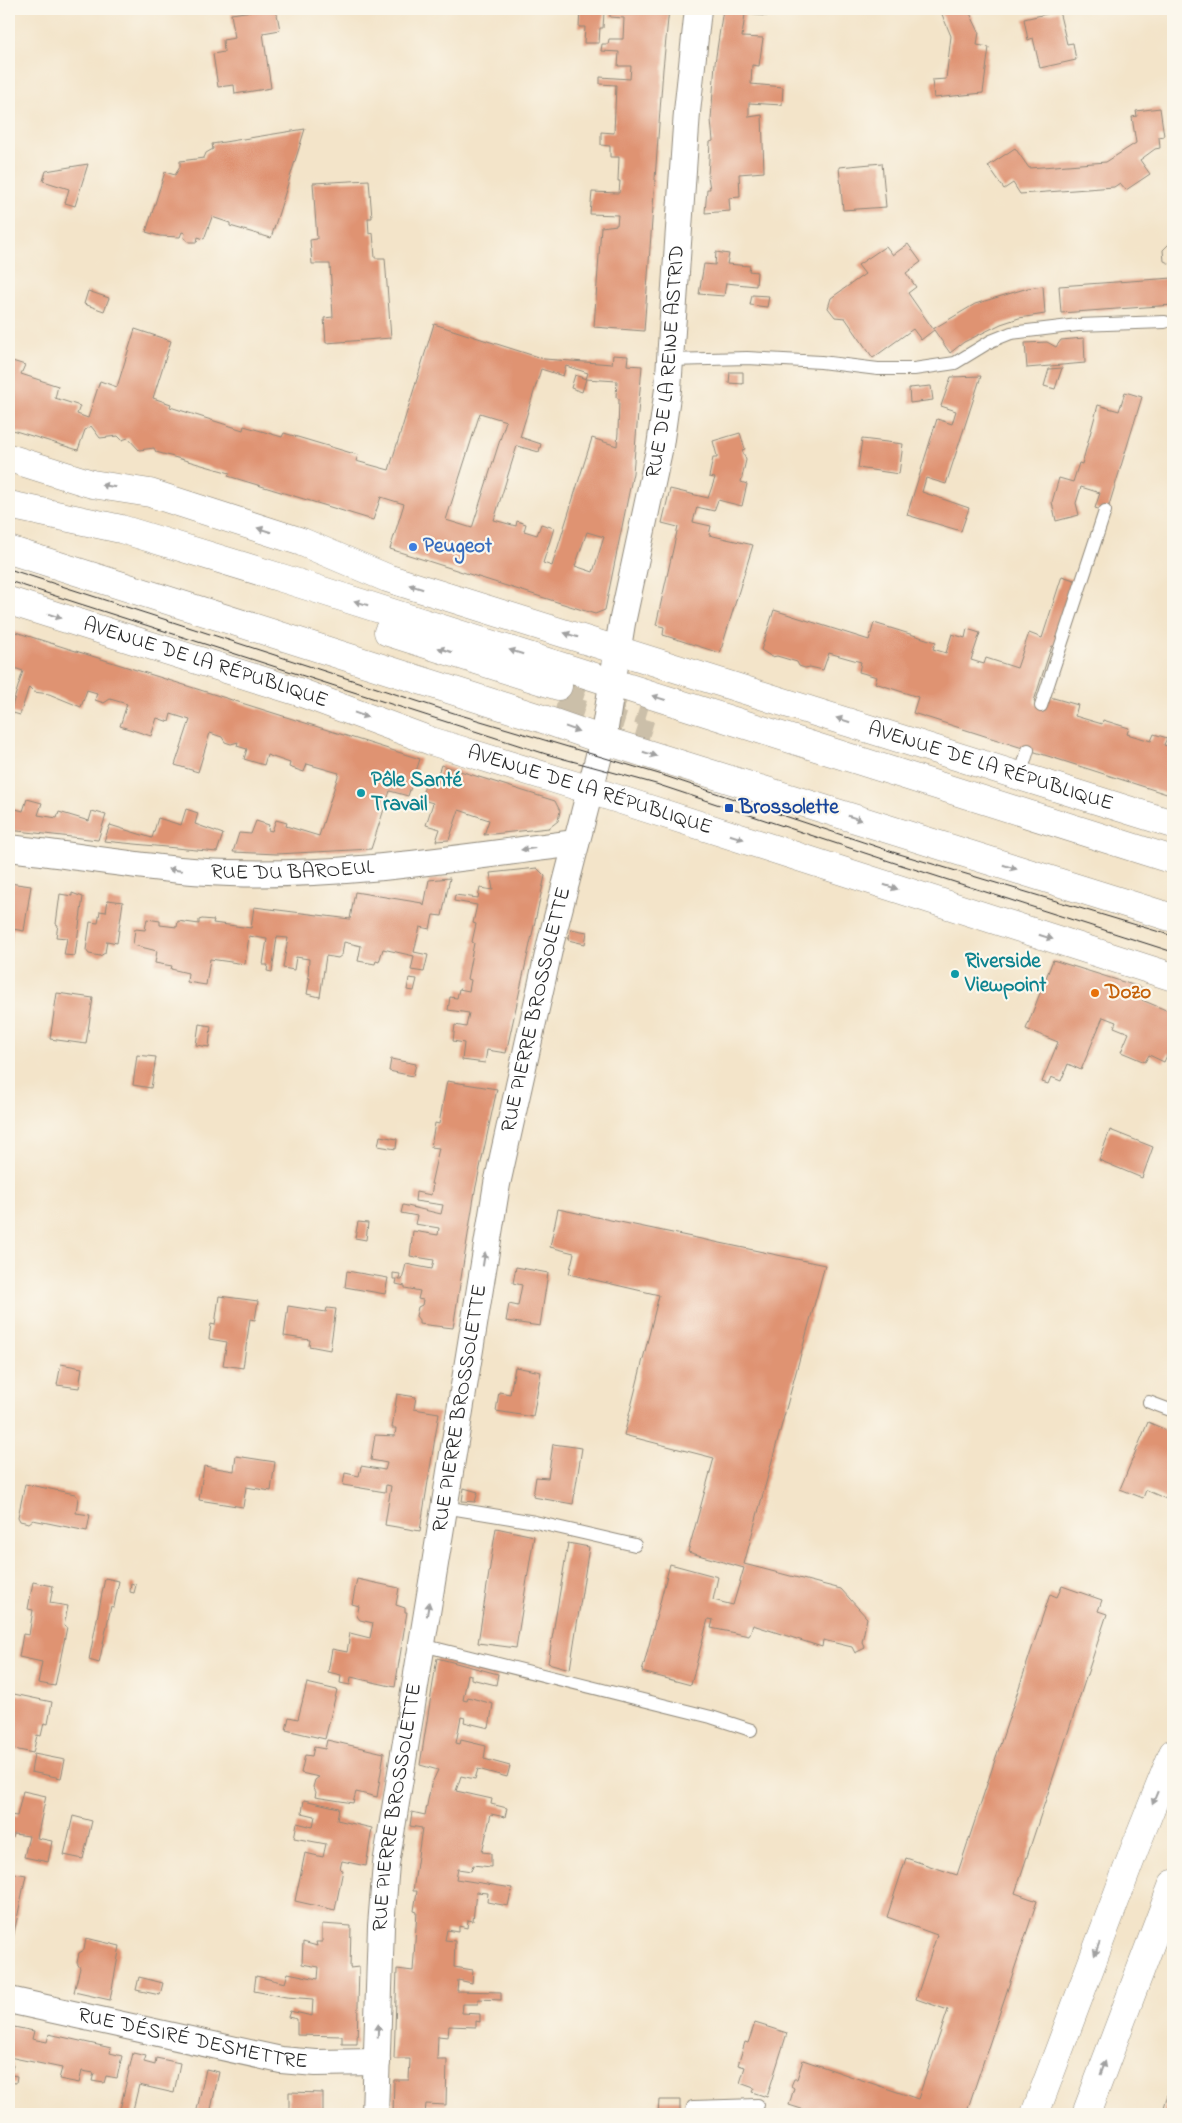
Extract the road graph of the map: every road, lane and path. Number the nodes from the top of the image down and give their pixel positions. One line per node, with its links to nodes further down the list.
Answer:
1 (698, 9): 3 (street, RUE DE LA REINE ASTRID)
2 (1165, 322): 3 (lane)
3 (670, 360): 11 (street, RUE DE LA REINE ASTRID)
4 (9, 458): 11 (main road, AVENUE DE LA RÉPUBLIQUE, one-way to 4)
5 (9, 505): 12 (main road, one-way to 5)
6 (9, 510): 8 (main road, one-way to 6)
7 (1105, 511): 13 (lane)
8 (9, 534)
9 (9, 550): 15 (main road, one-way to 15)
10 (9, 601): 18 (main road, AVENUE DE LA RÉPUBLIQUE, one-way to 18)
11 (618, 650): 12 (street, RUE DE LA REINE ASTRID); 17 (main road, AVENUE DE LA RÉPUBLIQUE, one-way to 11)
12 (613, 683): 14 (street, RUE DE LA REINE ASTRID); 22 (main road, one-way to 12)
13 (1041, 706)
14 (608, 711): 15 (street, RUE PIERRE BROSSOLETTE)
15 (603, 740): 18 (street, RUE PIERRE BROSSOLETTE); 25 (main road, one-way to 25)
16 (1028, 750): 17 (lane)
17 (1020, 776): 19 (main road, AVENUE DE LA RÉPUBLIQUE)
18 (590, 790): 20 (street, RUE PIERRE BROSSOLETTE); 26 (main road, AVENUE DE LA RÉPUBLIQUE, one-way to 26)
19 (1173, 824)
20 (576, 843): 21 (street, RUE DU BAROEUL, one-way to 21); 29 (street, RUE PIERRE BROSSOLETTE, one-way to 20)
21 (9, 848)
22 (1173, 860)
23 (1173, 876): 24 (main road)
24 (1173, 899)
25 (1173, 918)
26 (1173, 977)
27 (1149, 1402): 28 (lane)
28 (1173, 1412)
29 (444, 1507): 30 (lane); 31 (street, RUE PIERRE BROSSOLETTE, one-way to 29)
30 (635, 1545)
31 (422, 1645): 32 (lane); 36 (street, RUE PIERRE BROSSOLETTE, one-way to 31)
32 (751, 1730)
33 (1173, 1753): 40 (main road, one-way to 40)
34 (1173, 1884): 41 (main road, one-way to 34)
35 (9, 2000): 36 (street, RUE DÉSIRÉ DESMETTRE)
36 (377, 2062): 38 (street, RUE PIERRE BROSSOLETTE)
37 (758, 2105): 39 (lane)
38 (376, 2114)
39 (691, 2114)
40 (1035, 2114)
41 (1086, 2114)

